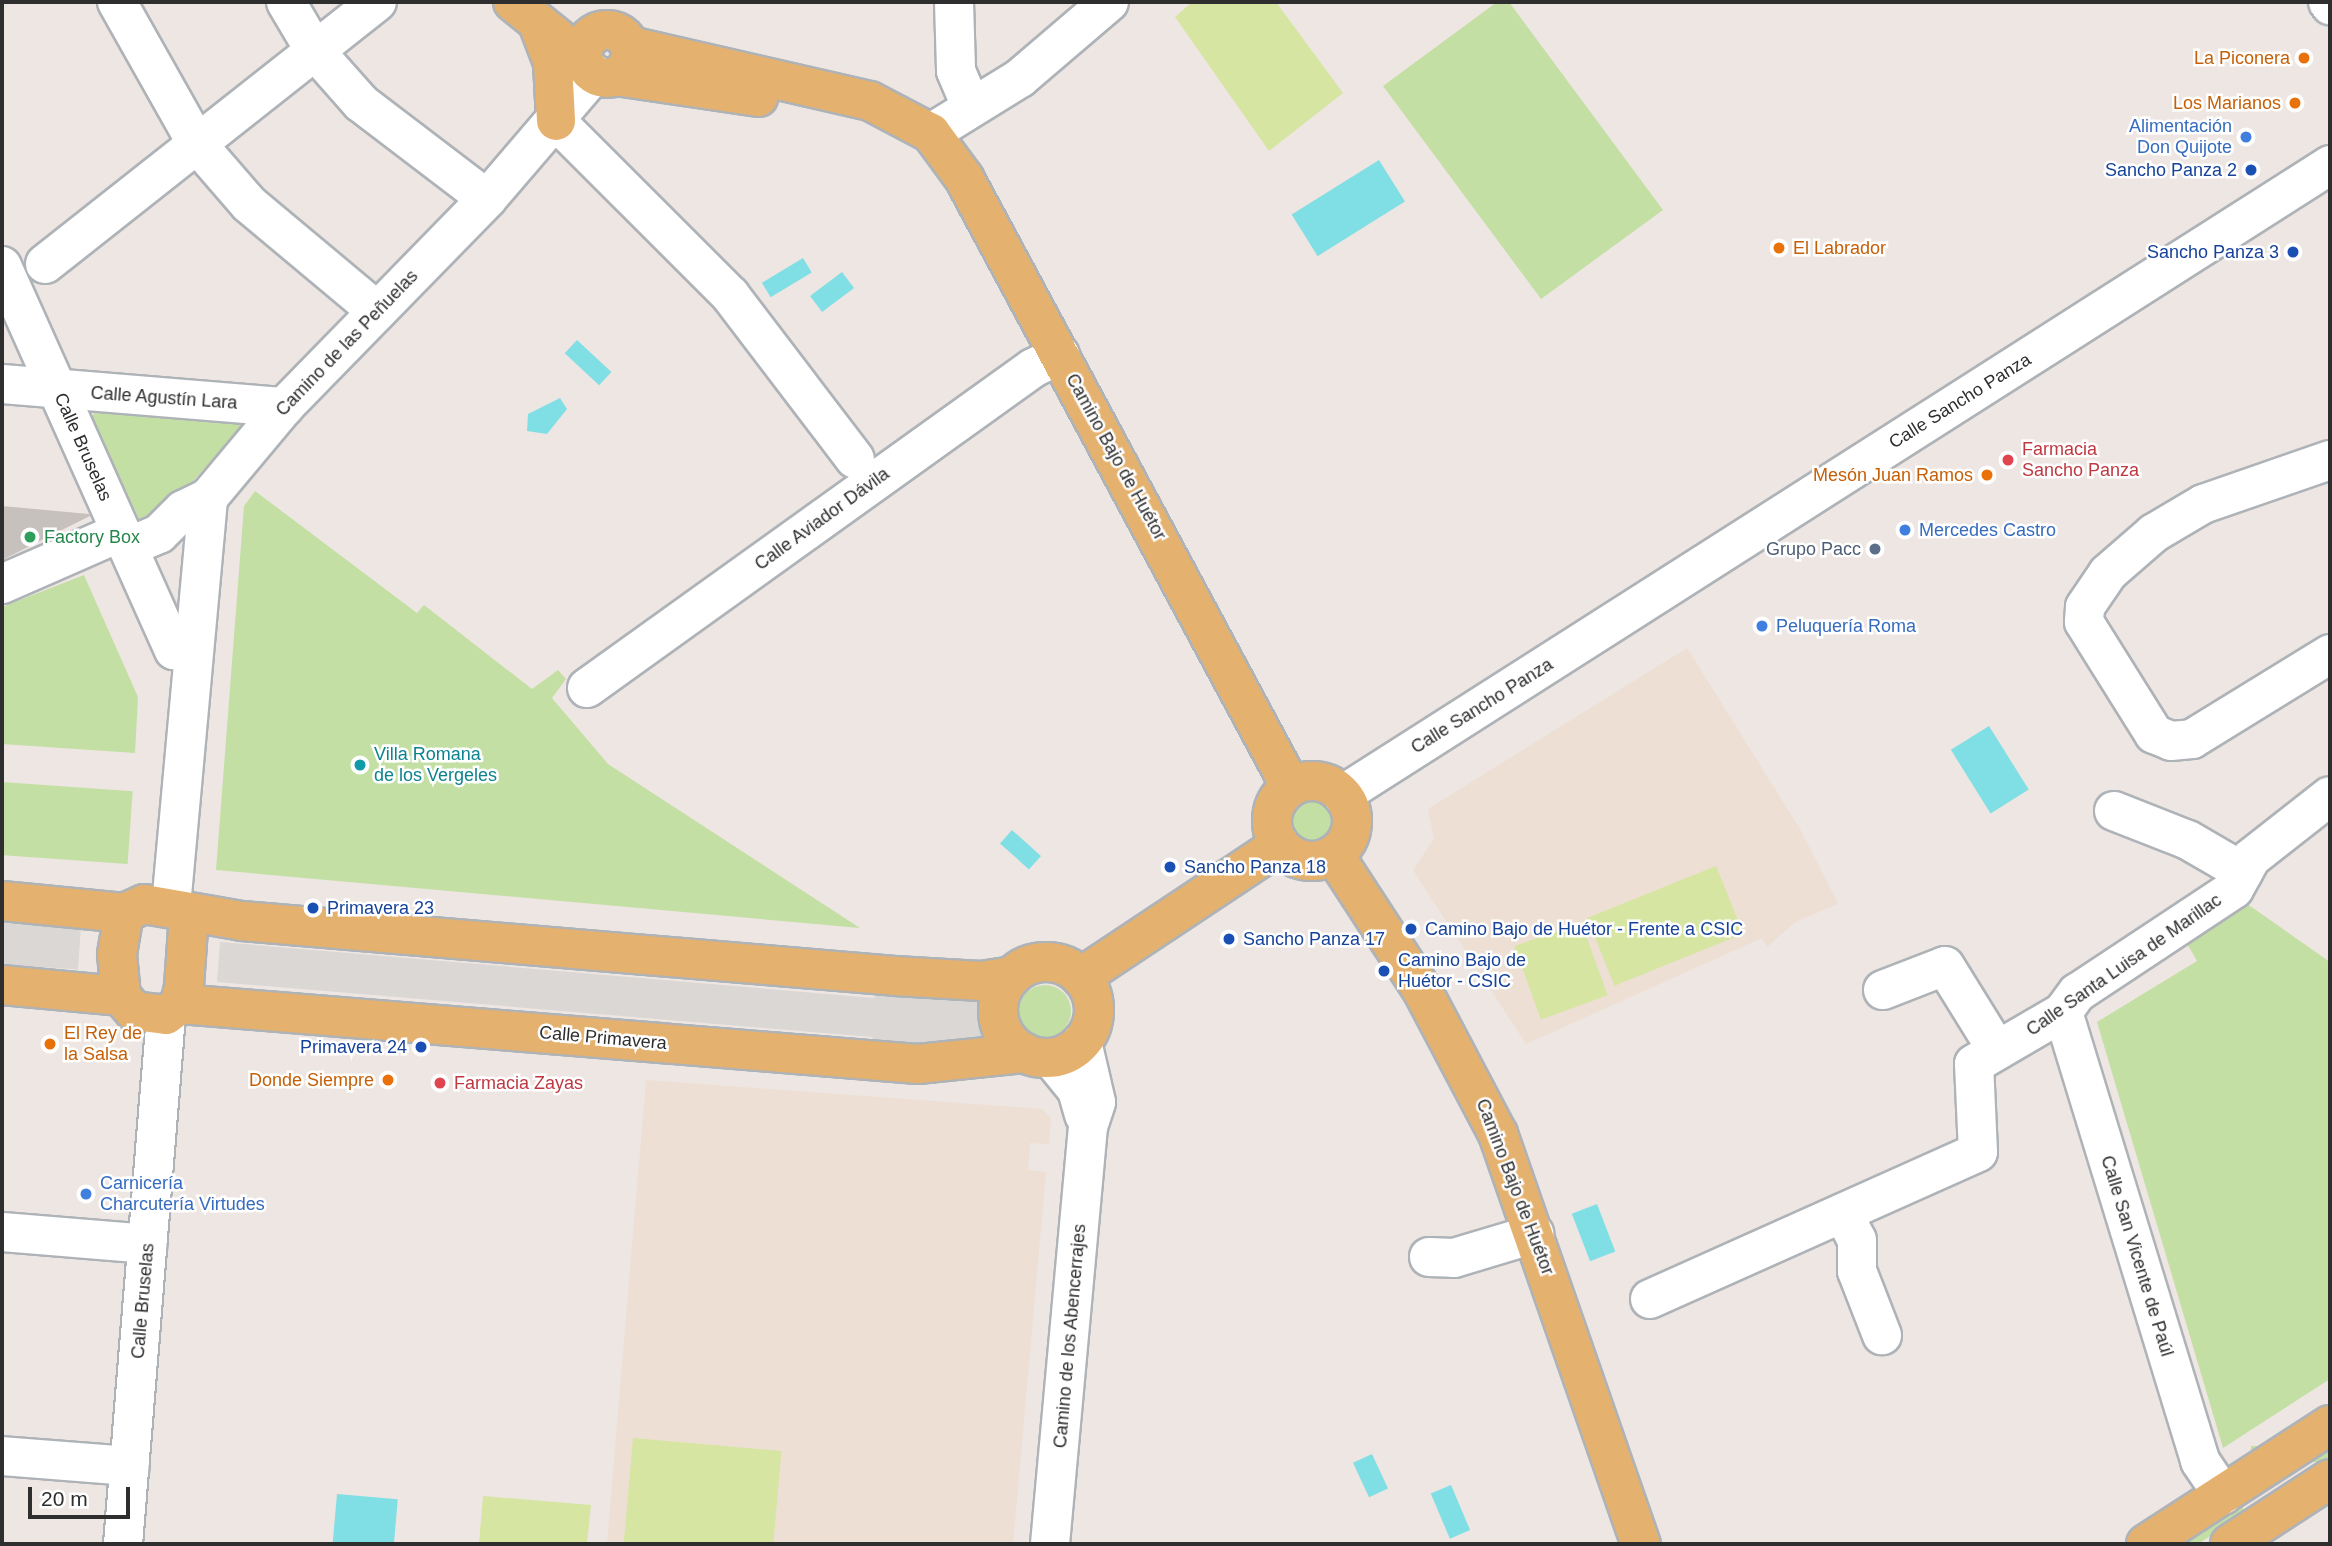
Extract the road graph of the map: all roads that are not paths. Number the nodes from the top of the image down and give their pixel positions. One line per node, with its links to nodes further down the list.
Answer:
1 (117, 2): 12 (street)
2 (286, 2): 7 (street)
3 (377, 2): 7 (street)
4 (954, 2): 9 (street)
5 (1109, 2): 9 (street)
6 (533, 10): 8 (main road, Camino Bajo de Huétor); 10 (main road, Camino Bajo de Huétor)
7 (315, 51): 12 (street); 14 (street)
8 (604, 58): 10 (street, Camino de las Peñuelas); 11 (main road, Camino Bajo de Huétor)
9 (971, 107): 11 (street)
10 (556, 121): 14 (street, Camino de las Peñuelas); 22 (street)
11 (931, 133): 18 (main road, Camino Bajo de Huétor)
12 (197, 144): 15 (street); 17 (street)
13 (2330, 166): 31 (street, Calle Sancho Panza)
14 (487, 199): 17 (street, Camino de las Peñuelas)
15 (45, 264)
16 (2, 267): 20 (street, Calle Bruselas)
17 (377, 311): 21 (street, Camino de las Peñuelas)
18 (1060, 355): 29 (street, Calle Aviador Dávila); 30 (main road, Camino Bajo de Huétor)
19 (2, 384): 20 (street, Calle Agustín Lara)
20 (57, 389): 21 (street, Calle Agustín Lara); 25 (street, Calle Bruselas)
21 (284, 407): 24 (street, Camino de las Peñuelas)
22 (855, 459)
23 (2330, 460): 28 (street)
24 (208, 498): 25 (street, Camino de las Peñuelas); 27 (street)
25 (124, 539): 26 (street, Camino de las Peñuelas); 27 (street, Calle Bruselas)
26 (2, 584)
27 (191, 652): 38 (street)
28 (2330, 654)
29 (587, 688)
30 (1291, 787): 31 (main road); 34 (main road)
31 (1342, 795): 35 (main road)
32 (2330, 796): 36 (street, Calle Santa Luisa de Marillac)
33 (2114, 811): 36 (street)
34 (1280, 845): 35 (main road); 41 (main road)
35 (1334, 855): 51 (main road, Camino Bajo de Huétor)
36 (2243, 872): 46 (street, Calle Santa Luisa de Marillac)
37 (2, 901): 39 (main road)
38 (180, 910): 39 (main road); 40 (main road); 45 (main road)
39 (124, 913): 44 (main road)
40 (1012, 976): 41 (main road); 48 (main road)
41 (1081, 977): 48 (main road)
42 (2, 985): 44 (main road)
43 (1883, 990): 47 (street)
44 (121, 996): 45 (main road, Calle Primavera)
45 (173, 1010): 48 (main road, Calle Primavera); 52 (street, Calle Bruselas)
46 (2063, 1012): 47 (street, Calle Santa Luisa de Marillac); 60 (street, Calle San Vicente de Paúl)
47 (1997, 1050): 49 (street, Calle Santa Luisa de Marillac)
48 (1053, 1051): 62 (street, Camino de los Abencerrajes)
49 (1843, 1213): 54 (street, Calle Santa Luisa de Marillac); 55 (street)
50 (2, 1232): 52 (street)
51 (1534, 1234): 53 (street); 63 (main road, Camino Bajo de Huétor)
52 (148, 1244): 58 (street, Calle Bruselas)
53 (1429, 1257)
54 (1650, 1299)
55 (1882, 1335)
56 (2330, 1425): 60 (main road)
57 (2, 1456): 58 (street)
58 (130, 1466): 61 (street, Calle Bruselas)
59 (2330, 1479): 65 (main road)
60 (2223, 1494): 64 (main road)
61 (123, 1544)
62 (1050, 1544)
63 (1641, 1544)
64 (2146, 1544)
65 (2230, 1544)

